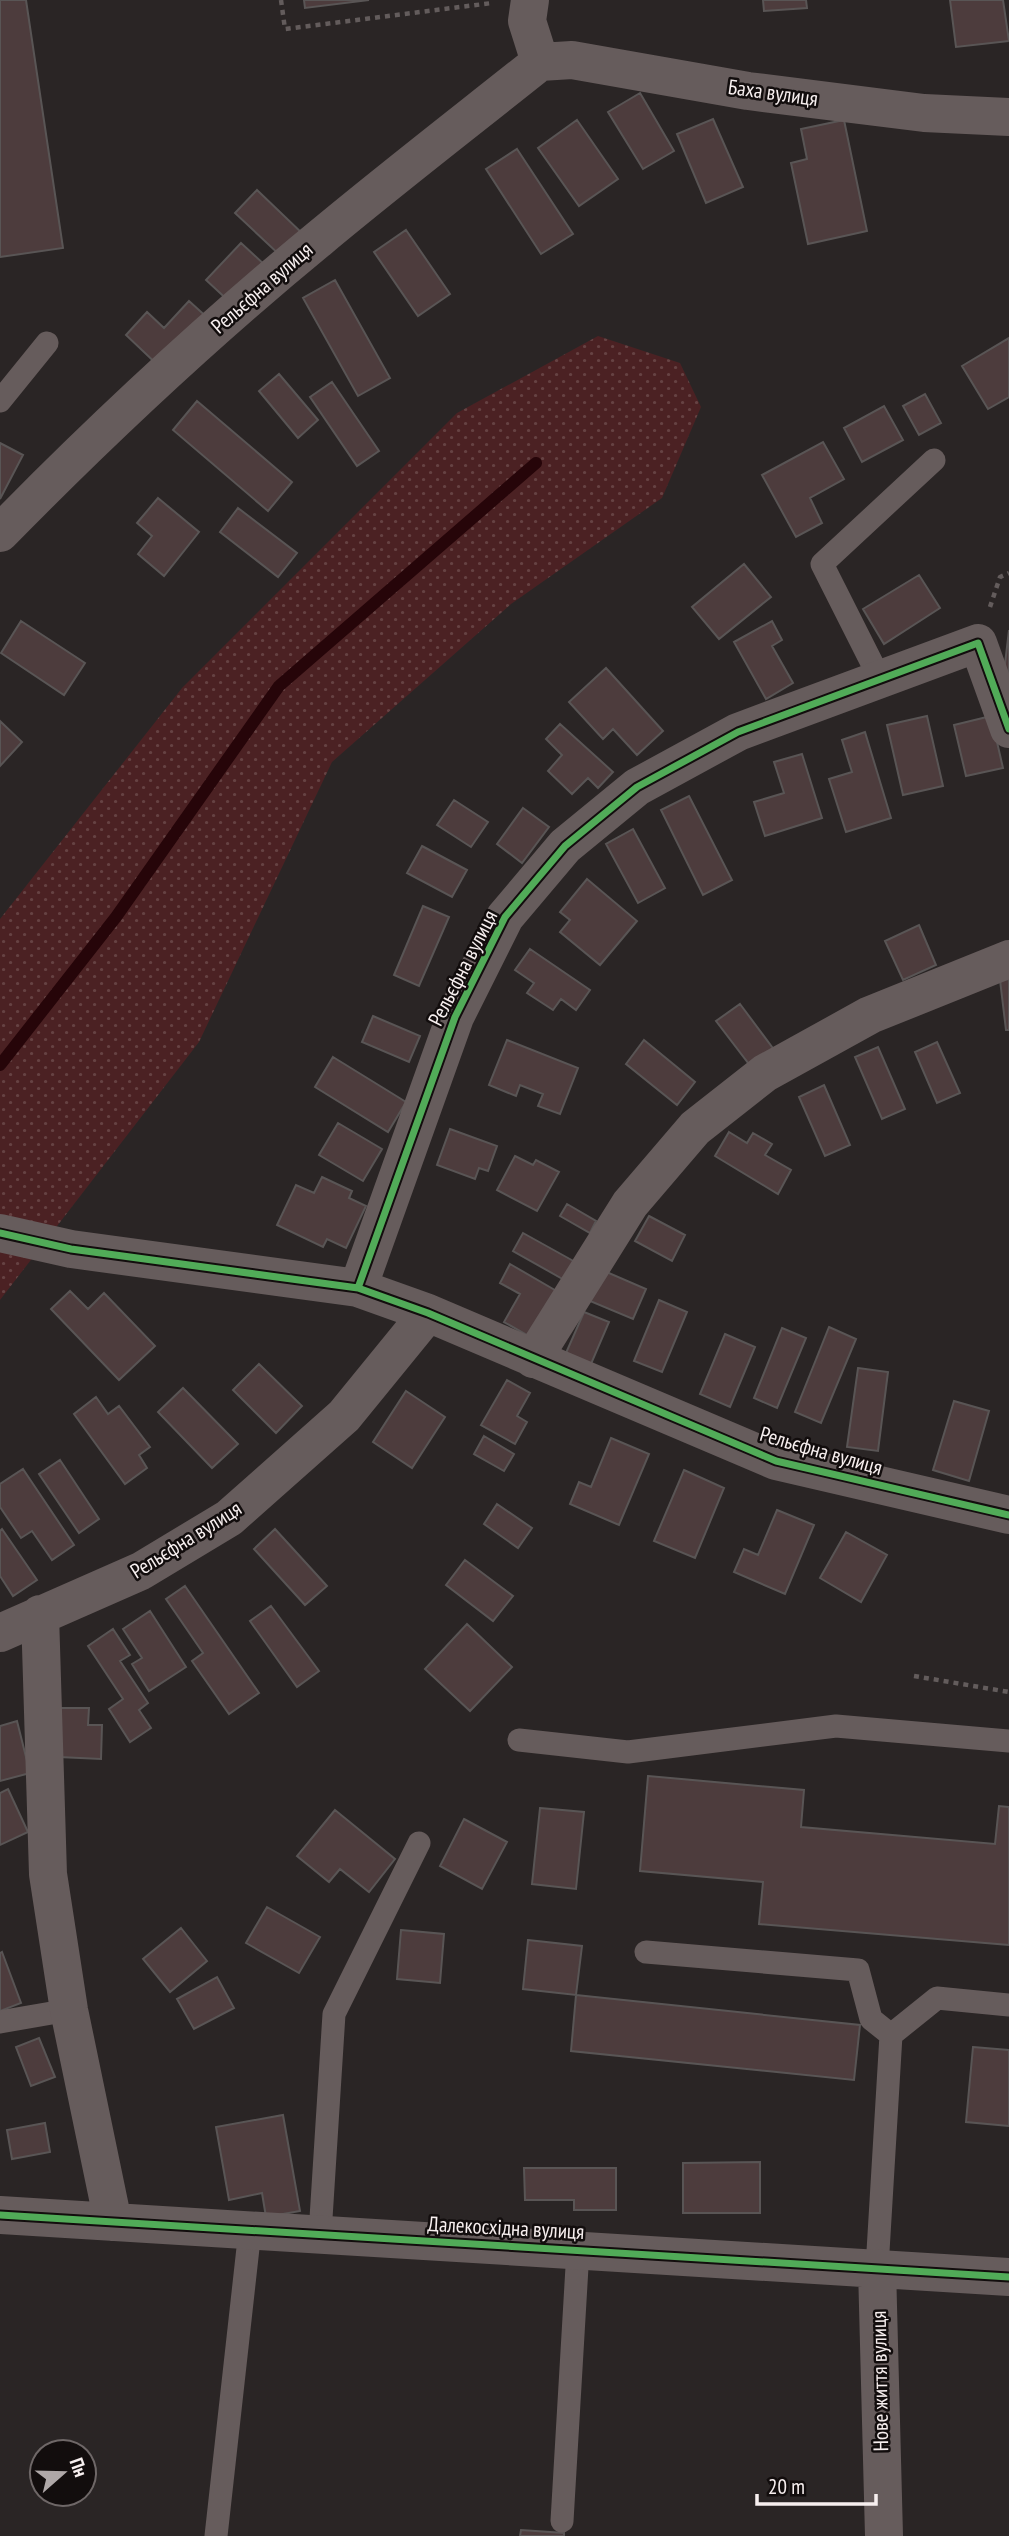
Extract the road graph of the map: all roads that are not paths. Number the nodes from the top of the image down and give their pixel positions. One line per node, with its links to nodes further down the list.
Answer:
1 (514, 1): 2 (street)
2 (540, 62): 3 (street, Баха вулиця); 7 (street, Рельєфна вулиця)
3 (1009, 117)
4 (47, 343): 5 (lane)
5 (0, 401)
6 (934, 460): 8 (lane)
7 (0, 533)
8 (880, 679): 9 (street, Рельєфна вулиця); 12 (street, Рельєфна вулиця)
9 (1009, 729)
10 (1009, 958): 14 (street)
11 (0, 1233): 12 (street, Рельєфна вулиця)
12 (358, 1288): 13 (street, Рельєфна вулиця)
13 (428, 1313): 14 (street, Рельєфна вулиця); 16 (street, Рельєфна вулиця)
14 (533, 1359): 15 (street, Рельєфна вулиця)
15 (1009, 1515)
16 (40, 1615): 17 (street, Рельєфна вулиця); 23 (street)
17 (0, 1633)
18 (519, 1740): 19 (lane)
19 (1009, 1741)
20 (419, 1843): 29 (lane)
21 (646, 1952): 25 (lane)
22 (1009, 2005): 25 (lane)
23 (69, 2010): 24 (lane); 27 (street)
24 (0, 2022)
25 (891, 2035): 31 (lane)
26 (0, 2215): 27 (street, Далекосхідна вулиця)
27 (113, 2222): 28 (street, Далекосхідна вулиця)
28 (250, 2230): 29 (street, Далекосхідна вулиця); 34 (lane)
29 (320, 2235): 30 (street, Далекосхідна вулиця)
30 (578, 2250): 31 (street, Далекосхідна вулиця); 33 (lane)
31 (877, 2269): 32 (street, Далекосхідна вулиця); 35 (street, Нове життя вулиця)
32 (1009, 2277)
33 (562, 2521)
34 (216, 2536)
35 (884, 2536)

